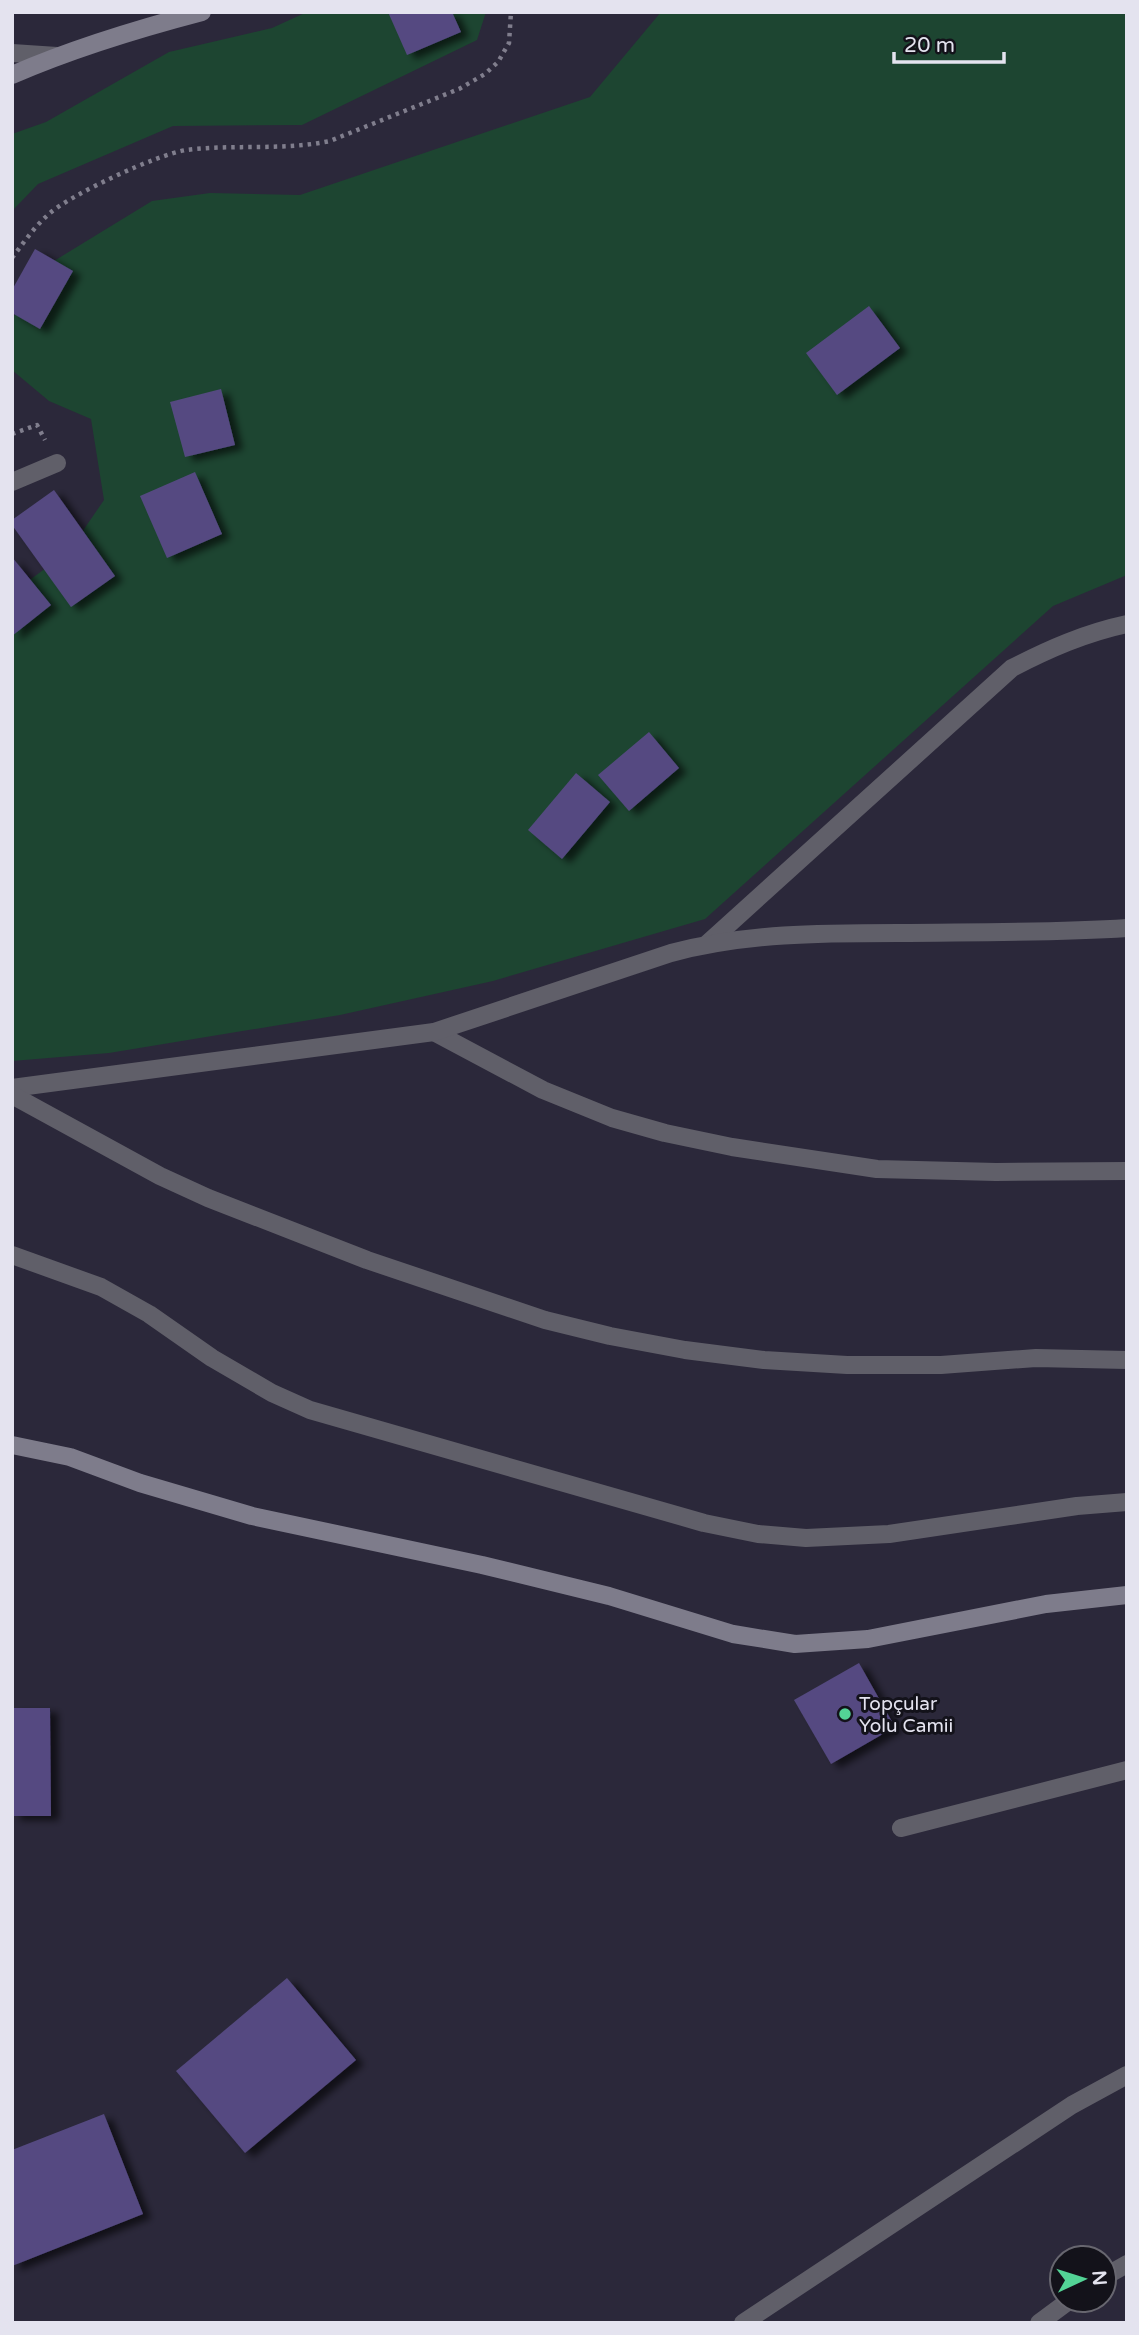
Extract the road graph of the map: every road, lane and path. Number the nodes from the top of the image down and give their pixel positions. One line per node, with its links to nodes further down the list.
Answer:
1 (202, 12): 4 (main road)
2 (511, 12): 6 (path)
3 (12, 53): 4 (street)
4 (57, 56): 5 (main road)
5 (12, 75)
6 (12, 258)
7 (57, 463): 8 (street)
8 (12, 482)
9 (1127, 624): 11 (street)
10 (1127, 928): 11 (street)
11 (706, 944): 12 (street)
12 (434, 1032): 13 (street); 15 (street)
13 (12, 1088)
14 (12, 1095): 17 (street)
15 (1127, 1171)
16 (12, 1255): 19 (street)
17 (1127, 1360)
18 (12, 1444): 20 (main road)
19 (1127, 1502)
20 (1127, 1595)
21 (1127, 1770): 22 (street)
22 (901, 1828)
23 (1127, 2076): 24 (street)
24 (743, 2323)

